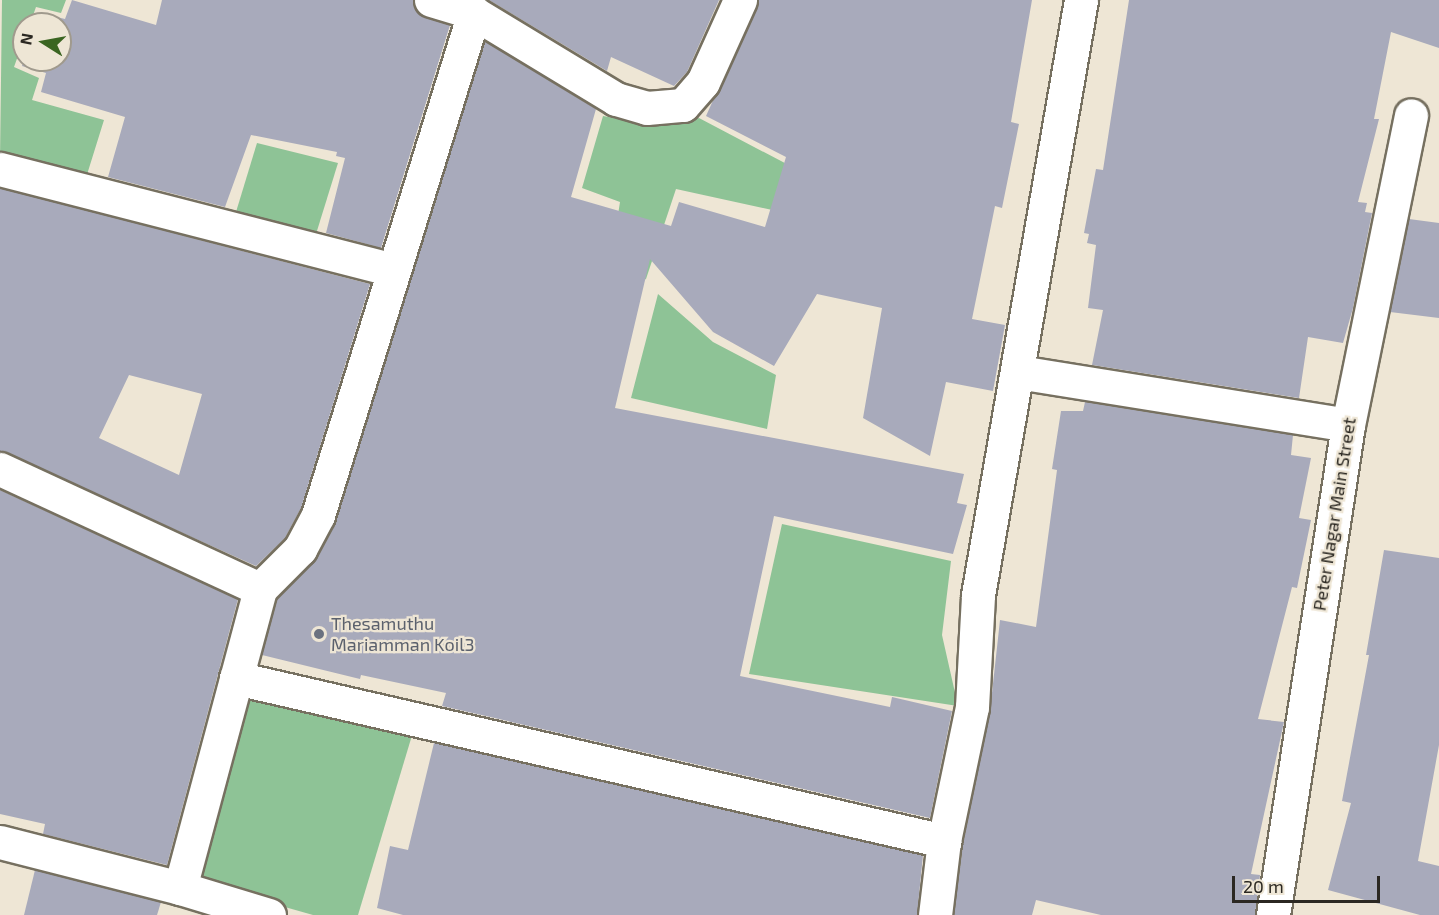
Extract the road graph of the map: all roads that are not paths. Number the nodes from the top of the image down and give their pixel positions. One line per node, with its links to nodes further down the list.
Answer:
1 (431, 0): 4 (street)
2 (740, 0): 4 (street)
3 (1082, 0): 8 (street)
4 (474, 13): 7 (street)
5 (1411, 116): 9 (street, Peter Nagar Main Street)
6 (0, 169): 7 (street)
7 (393, 270): 11 (street)
8 (1018, 372): 9 (street); 13 (street)
9 (1348, 425): 18 (street, Peter Nagar Main Street)
10 (0, 469): 11 (street)
11 (260, 589): 12 (street)
12 (236, 678): 13 (street); 15 (street)
13 (944, 841): 17 (street)
14 (0, 842): 15 (street)
15 (180, 888): 16 (street)
16 (269, 915)
17 (935, 915)
18 (1274, 915)

